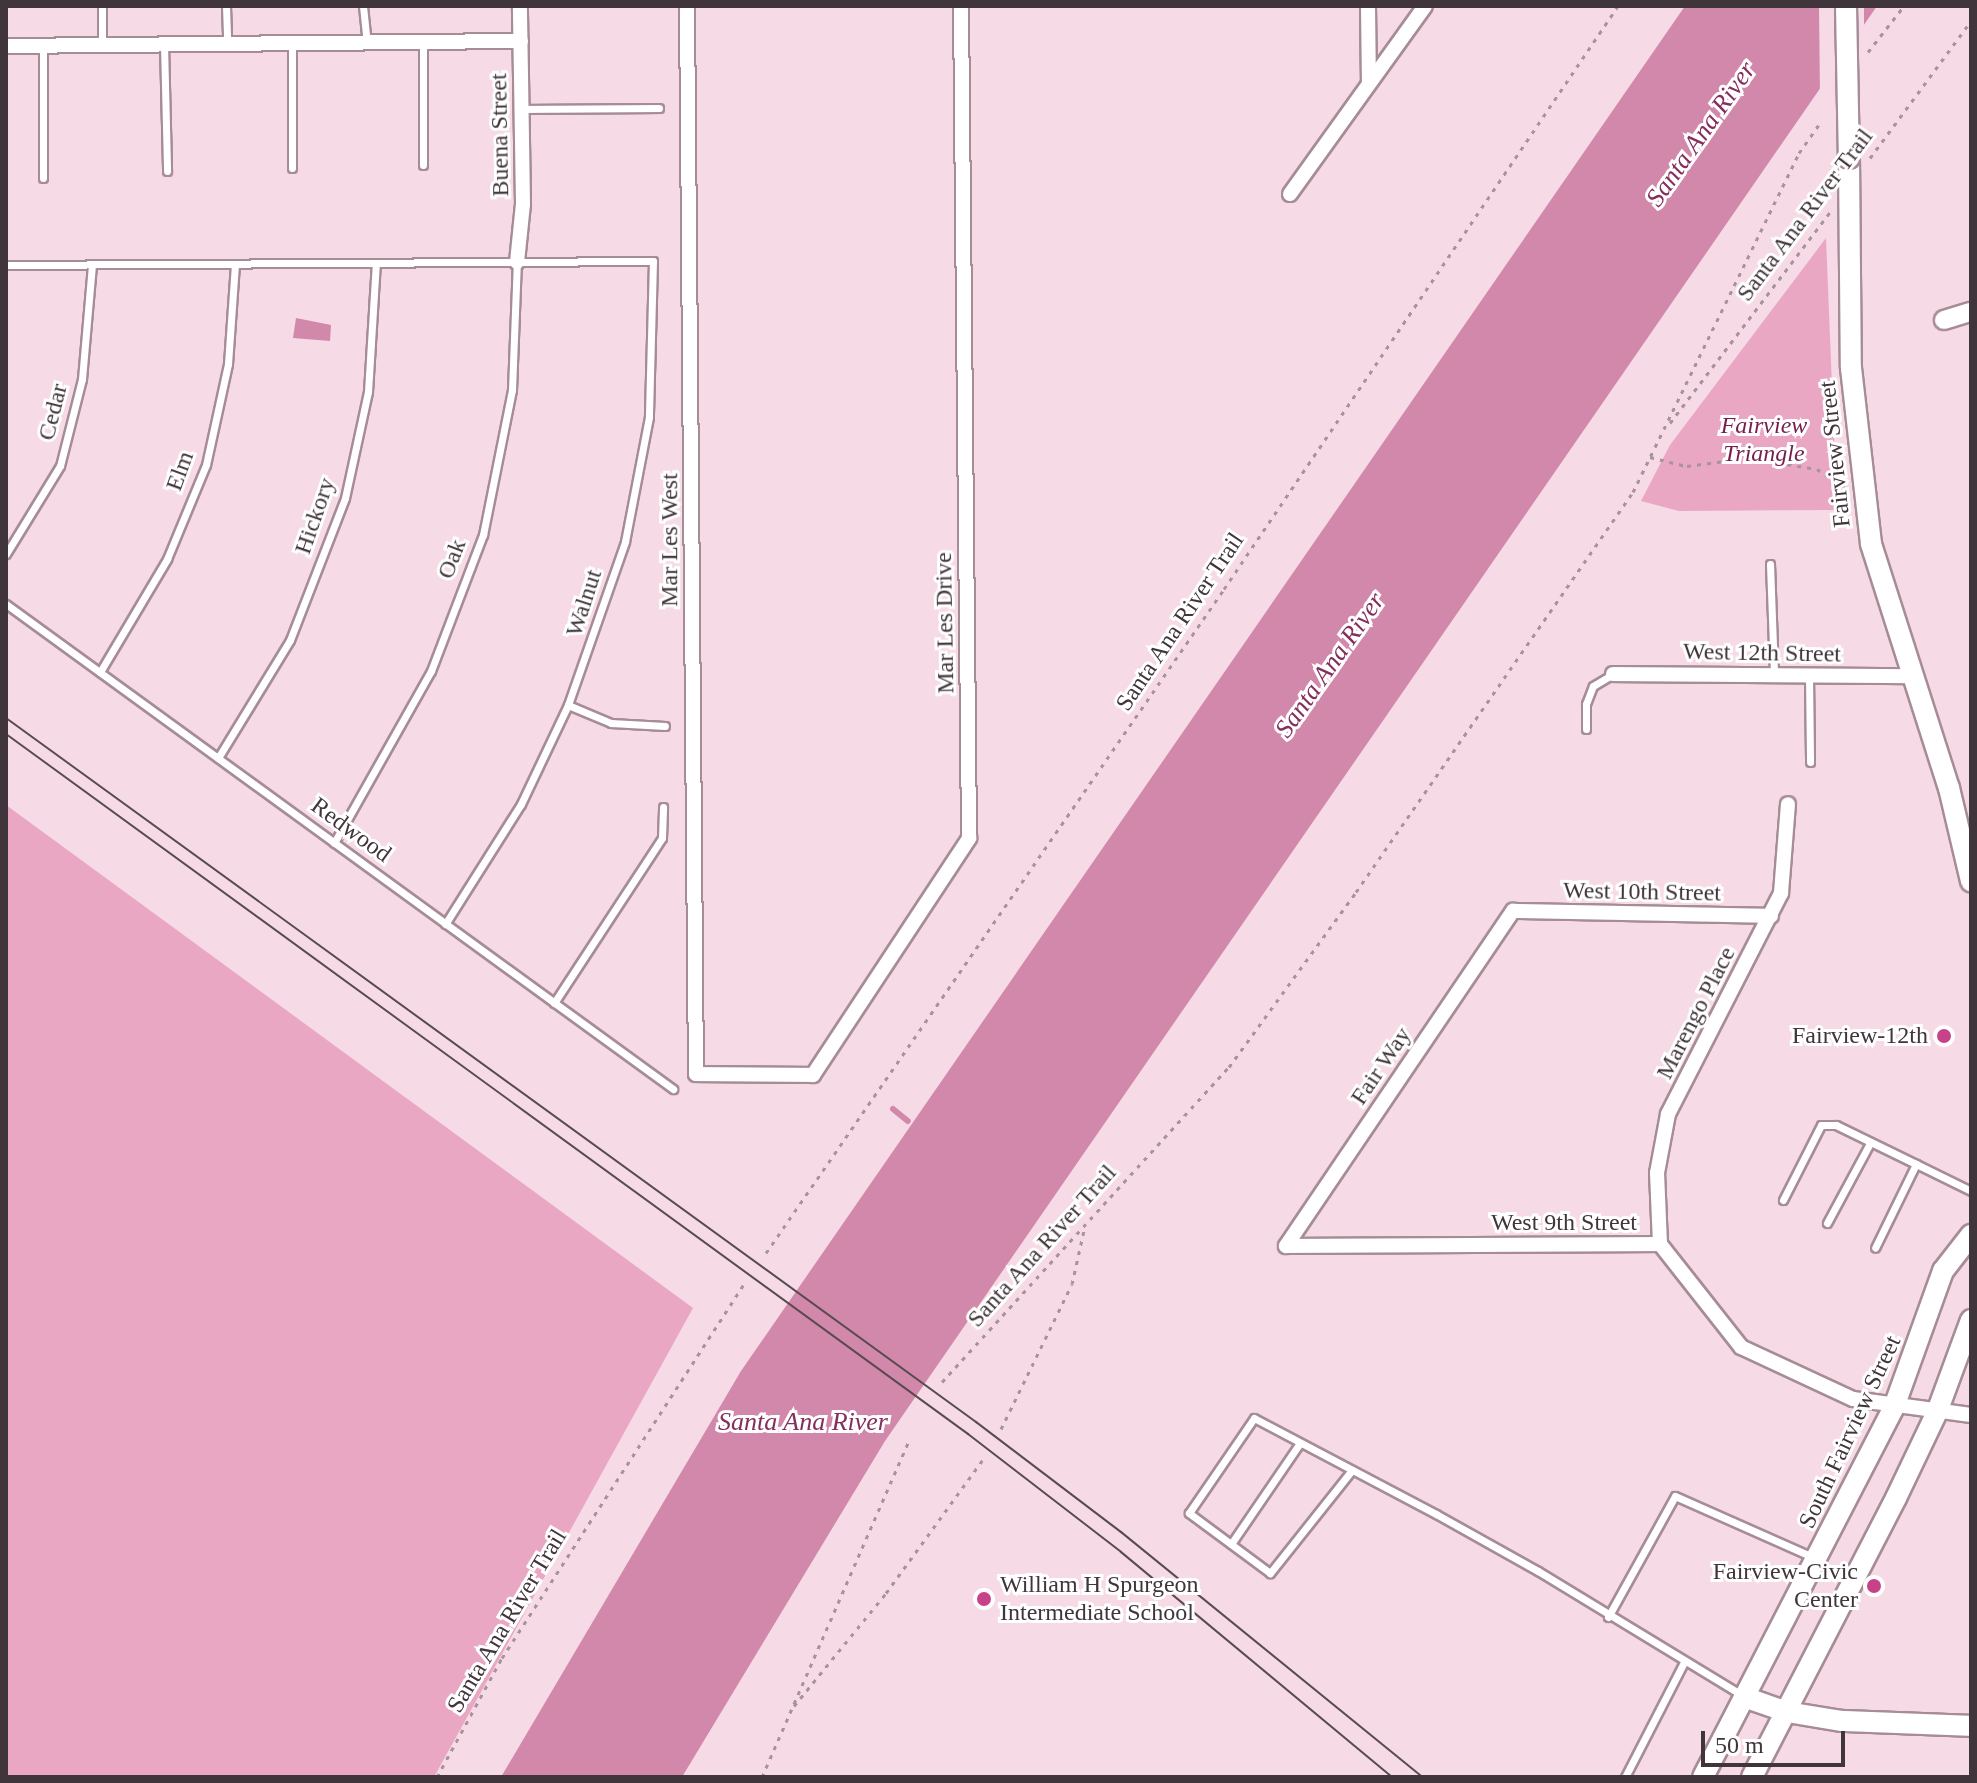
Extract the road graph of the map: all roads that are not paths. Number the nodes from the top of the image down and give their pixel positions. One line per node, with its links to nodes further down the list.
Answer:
1 (102, 6): 17 (lane)
2 (226, 6): 15 (lane)
3 (363, 6): 11 (lane)
4 (520, 6): 10 (street, Buena Street)
5 (687, 6): 55 (street, Mar Les West)
6 (961, 6): 55 (street, Mar Les Drive)
7 (1368, 6): 19 (street)
8 (1425, 6): 19 (street)
9 (1846, 6): 41 (main road, Fairview Street, bridge)
10 (521, 41): 12 (street); 21 (street, Buena Street)
11 (367, 42): 12 (street); 13 (street)
12 (423, 42): 22 (lane)
13 (292, 43): 15 (street); 23 (lane)
14 (164, 44): 15 (street); 17 (street); 24 (lane)
15 (227, 44)
16 (43, 45): 17 (street); 18 (street); 25 (lane)
17 (102, 45)
18 (6, 46)
19 (1369, 83): 26 (street)
20 (659, 108): 21 (lane)
21 (522, 109): 27 (street, Buena Street)
22 (423, 165)
23 (292, 168)
24 (167, 171)
25 (43, 178)
26 (1290, 194)
27 (517, 262): 28 (lane); 42 (lane, Walnut); 49 (lane, Oak)
28 (376, 263): 29 (lane); 45 (lane, Hickory)
29 (235, 264): 31 (lane); 37 (lane, Elm)
30 (6, 265): 31 (lane)
31 (92, 265): 34 (lane, Cedar)
32 (1971, 312): 33 (street)
33 (1944, 320)
34 (6, 554)
35 (1770, 564): 39 (lane)
36 (6, 604): 37 (lane, Redwood)
37 (100, 672): 45 (lane, Redwood)
38 (1613, 674): 39 (street, West 12th Street); 44 (lane)
39 (1774, 675): 40 (street, West 12th Street)
40 (1809, 676): 41 (street, West 12th Street); 46 (lane)
41 (1911, 676): 50 (main road, Fairview Street)
42 (568, 705): 43 (lane); 53 (lane, Walnut)
43 (665, 726)
44 (1586, 729)
45 (218, 758): 49 (lane, Redwood)
46 (1810, 762)
47 (1788, 804): 52 (street, Marengo Place)
48 (663, 807): 54 (lane)
49 (334, 843): 53 (lane, Redwood)
50 (1971, 881)
51 (1513, 911): 52 (street, West 10th Street); 64 (street, Fair Way)
52 (1771, 916): 63 (street, Marengo Place)
53 (445, 924): 54 (lane, Redwood)
54 (554, 1003): 56 (lane, Redwood)
55 (696, 1074)
56 (673, 1089)
57 (1870, 1143): 58 (lane); 60 (lane); 61 (lane)
58 (1916, 1164): 59 (lane); 65 (lane)
59 (1971, 1191)
60 (1783, 1200)
61 (1827, 1223)
62 (1971, 1235): 67 (main road, South Fairview Street)
63 (1660, 1244): 64 (street, West 9th Street); 67 (street, West 9th Street)
64 (1286, 1246)
65 (1875, 1248)
66 (1971, 1320): 68 (main road)
67 (1894, 1407): 68 (street, West 9th Street); 73 (main road, South Fairview Street)
68 (1937, 1412): 69 (street, West 9th Street); 77 (main road)
69 (1971, 1415)
70 (1300, 1443): 71 (lane); 72 (lane); 72 (lane)
71 (1352, 1470): 72 (lane); 74 (lane)
72 (1231, 1544)
73 (1817, 1559): 74 (lane); 76 (main road, South Fairview Street)
74 (1608, 1617): 75 (lane)
75 (1684, 1662): 76 (lane); 79 (lane)
76 (1744, 1697): 77 (main road); 80 (main road, South Fairview Street)
77 (1787, 1712): 78 (main road); 81 (main road)
78 (1971, 1726)
79 (1625, 1777)
80 (1703, 1777)
81 (1752, 1777)

